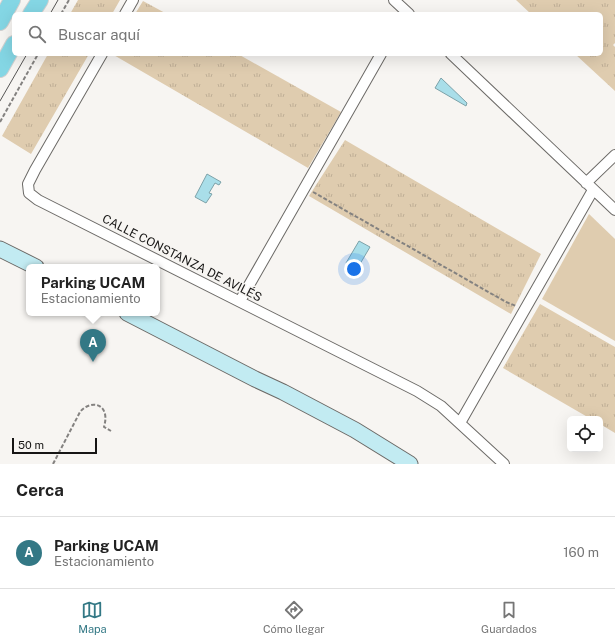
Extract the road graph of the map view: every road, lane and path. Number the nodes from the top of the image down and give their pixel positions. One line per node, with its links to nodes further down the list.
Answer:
1 (12, 0): 10 (main road)
2 (40, 0): 6 (main road)
3 (69, 0): 7 (path)
4 (134, 0): 8 (street)
5 (394, 0): 9 (street)
6 (33, 12)
7 (62, 12)
8 (126, 12)
9 (405, 12)
10 (0, 22)
11 (12, 48): 16 (main road)
12 (37, 56): 17 (path)
13 (101, 56): 24 (street, CALLE CONSTANZA DE AVILÉS)
14 (380, 56): 20 (street)
15 (453, 56): 19 (street)
16 (0, 69)
17 (0, 122)
18 (615, 155): 19 (street)
19 (590, 186): 21 (street); 25 (street)
20 (305, 188): 24 (street); 25 (path)
21 (615, 210)
22 (0, 249): 23 (main road)
23 (30, 264)
24 (240, 302): 27 (street, CALLE CONSTANZA DE AVILÉS)
25 (525, 310): 27 (street)
26 (132, 316): 30 (main road)
27 (460, 423): 31 (street, CALLE CONSTANZA DE AVILÉS)
28 (111, 431): 29 (path)
29 (53, 464)
30 (410, 464)
31 (504, 464)

